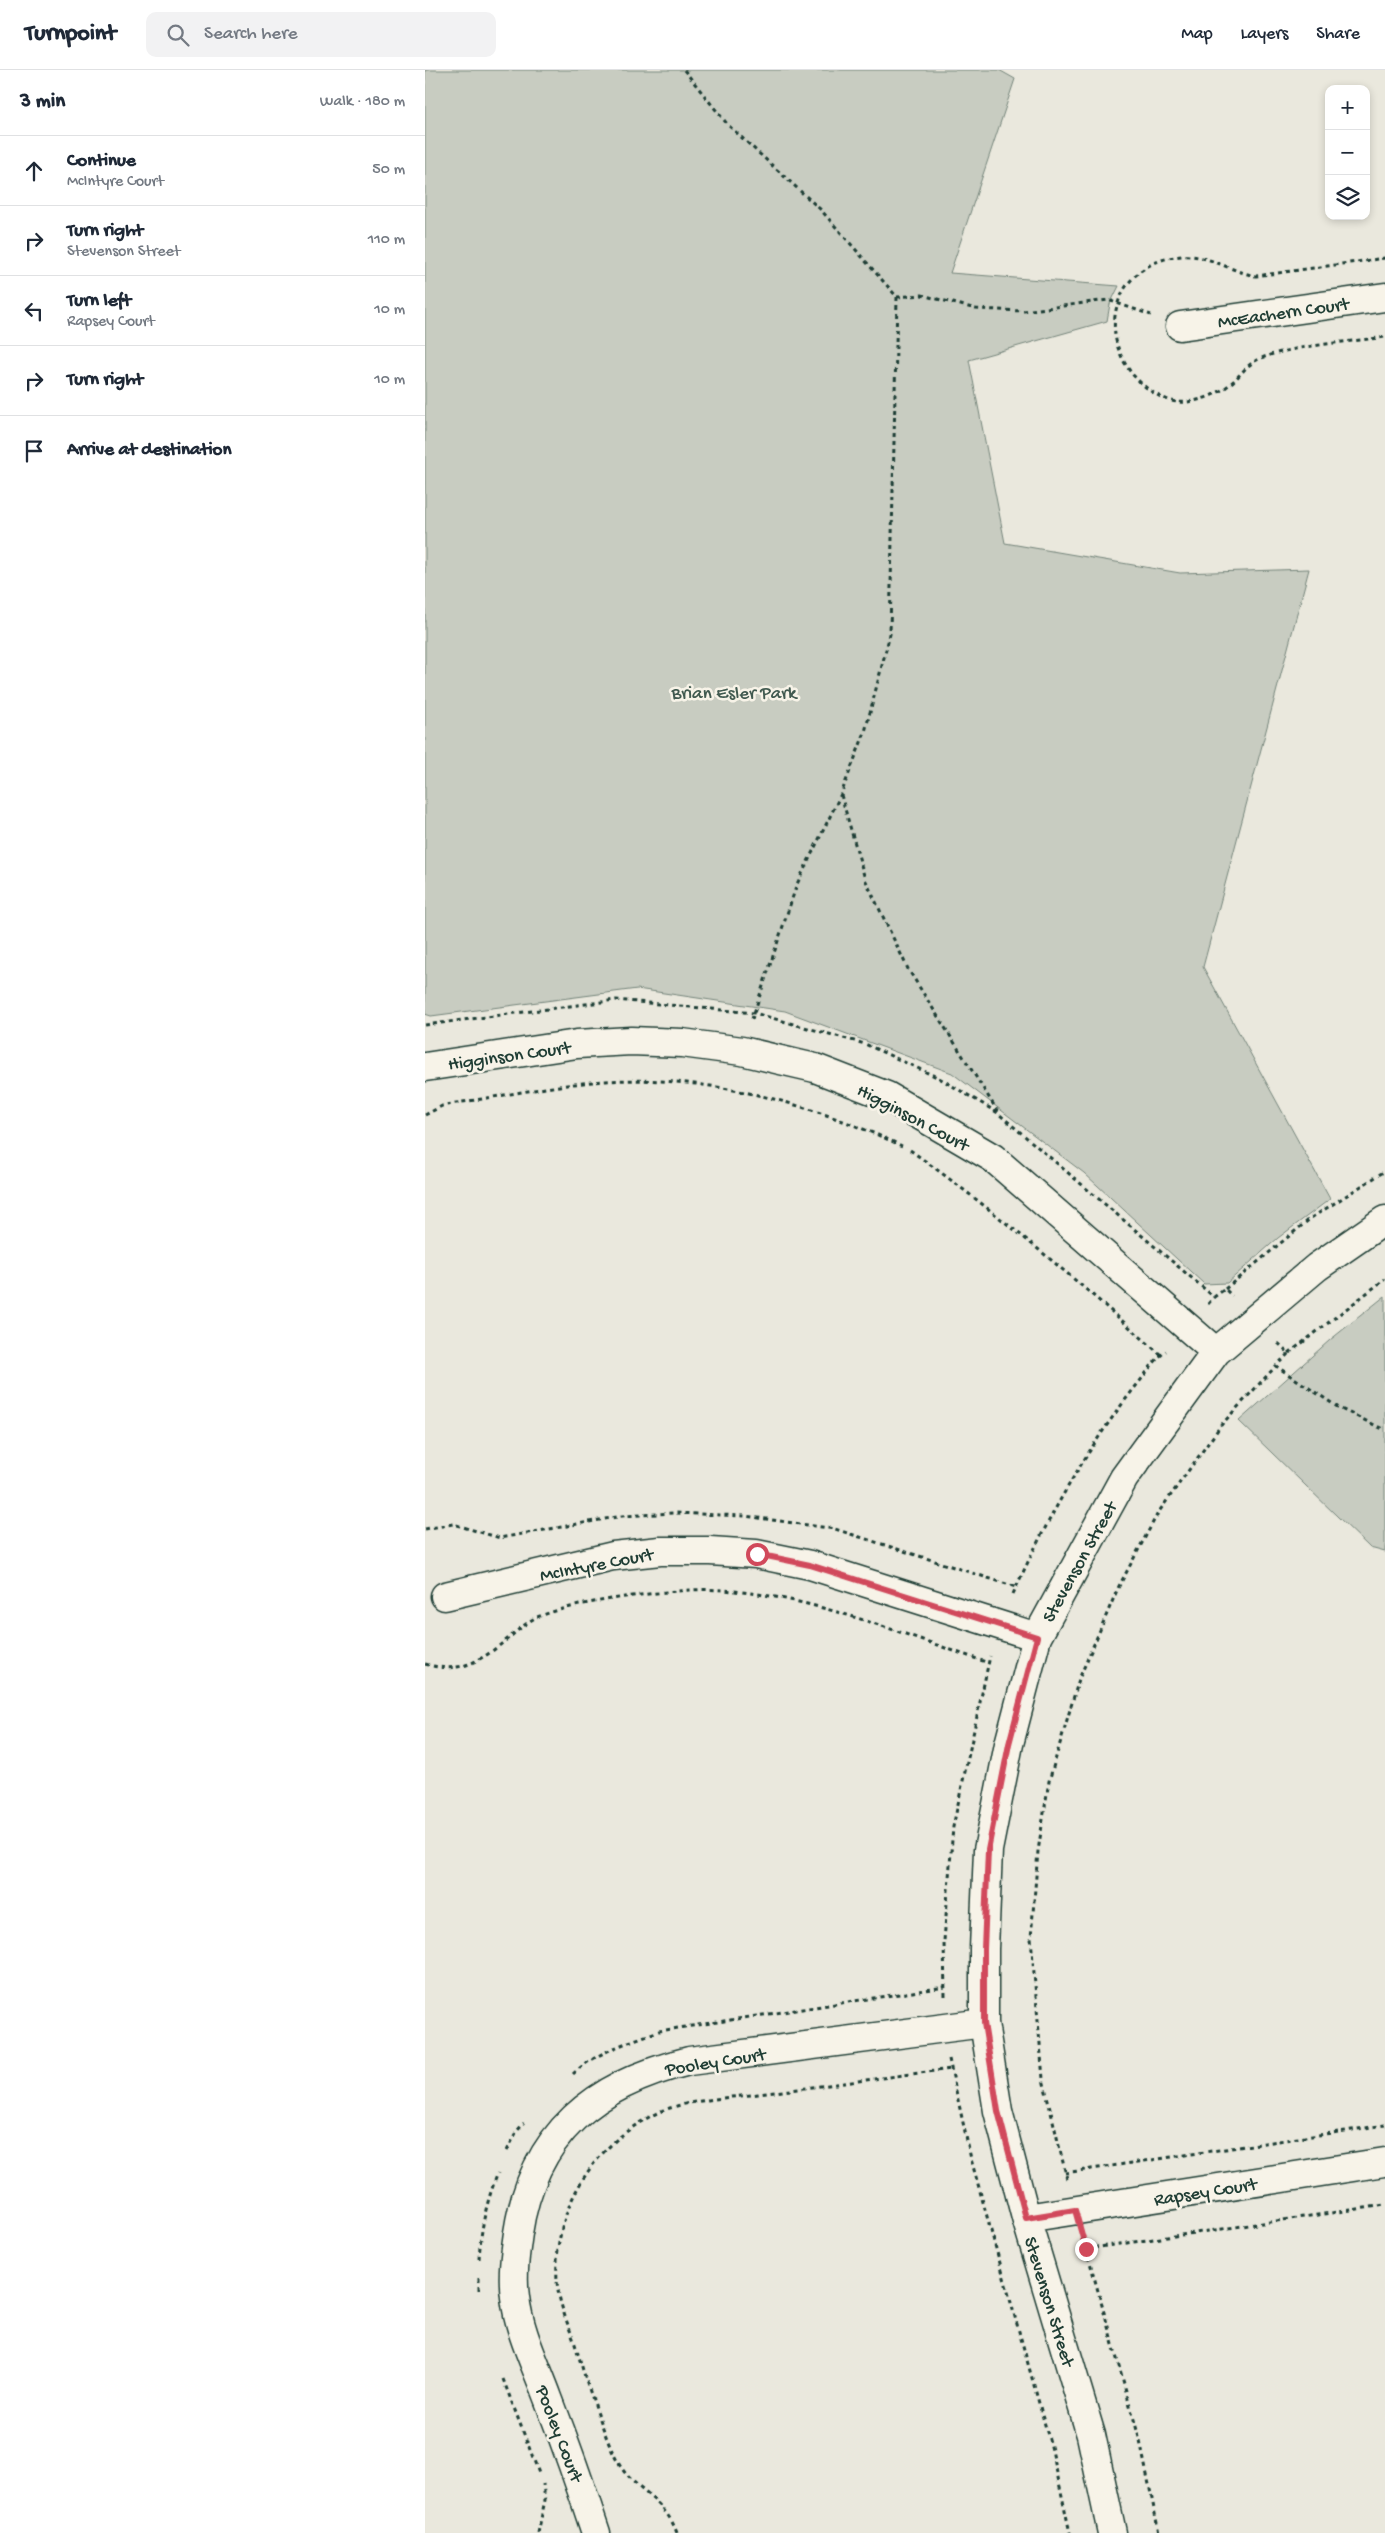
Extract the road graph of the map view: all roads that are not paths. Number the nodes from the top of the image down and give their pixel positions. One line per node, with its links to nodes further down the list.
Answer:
1 (1385, 297): 2 (street, McEachern Court)
2 (1180, 326)
3 (425, 1066): 5 (street, Higginson Court)
4 (1385, 1220): 5 (street, Stevenson Street)
5 (1216, 1352): 7 (street, Stevenson Street)
6 (445, 1596): 7 (street, McIntyre Court)
7 (1037, 1637): 8 (street, Stevenson Street)
8 (984, 2023): 10 (street, Stevenson Street); 11 (street, Pooley Court)
9 (1385, 2162): 10 (street, Rapsey Court)
10 (1026, 2218): 12 (street, Stevenson Street)
11 (596, 2533)
12 (1111, 2533)

